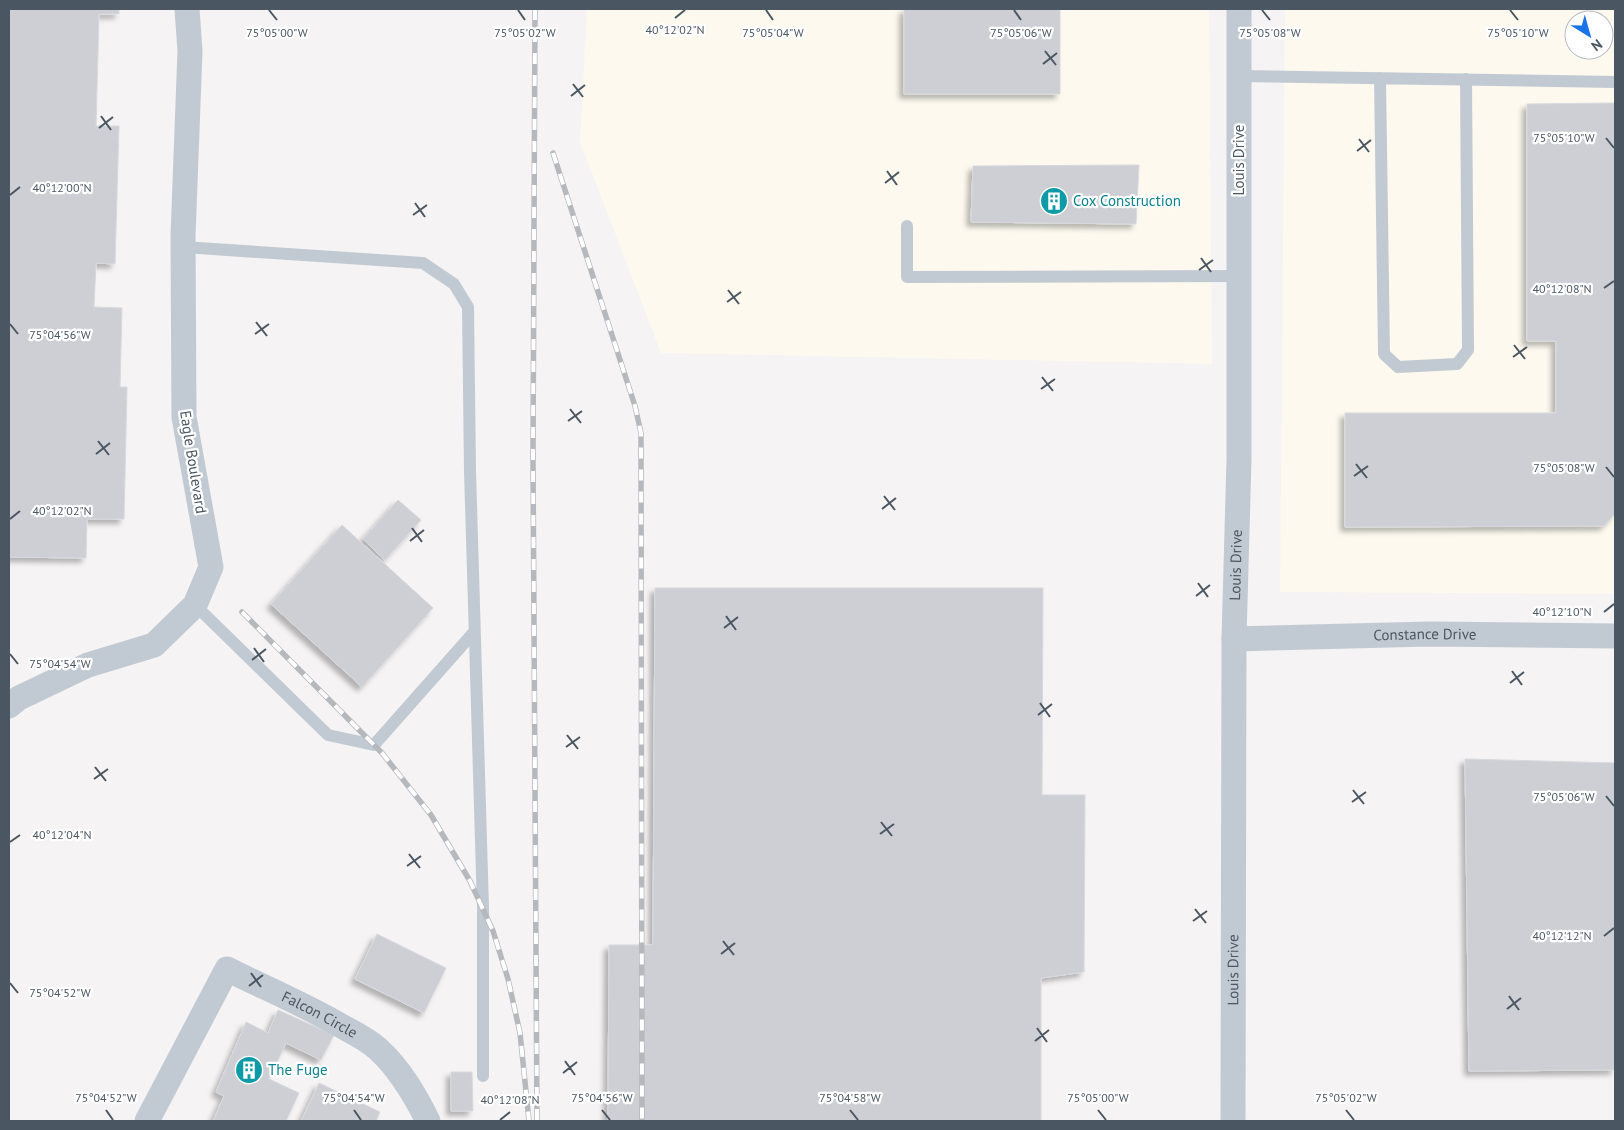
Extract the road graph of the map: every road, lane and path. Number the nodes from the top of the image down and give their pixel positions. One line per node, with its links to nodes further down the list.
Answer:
1 (187, 9): 8 (street, Eagle Boulevard)
2 (1239, 9): 3 (street, Louis Drive)
3 (1239, 76): 4 (lane); 9 (street, Louis Drive)
4 (1380, 78): 5 (lane); 5 (lane)
5 (1466, 80): 6 (lane)
6 (1615, 82)
7 (907, 226): 9 (lane)
8 (183, 247): 10 (street, Eagle Boulevard); 11 (lane)
9 (1239, 276): 13 (street, Louis Drive)
10 (195, 605): 11 (lane); 14 (street, Eagle Boulevard)
11 (474, 632): 15 (lane)
12 (1615, 636): 13 (street, Constance Drive)
13 (1234, 639): 18 (street, Louis Drive)
14 (9, 706)
15 (483, 1076)
16 (147, 1121): 17 (street, Falcon Circle)
17 (428, 1121)
18 (1233, 1121)

